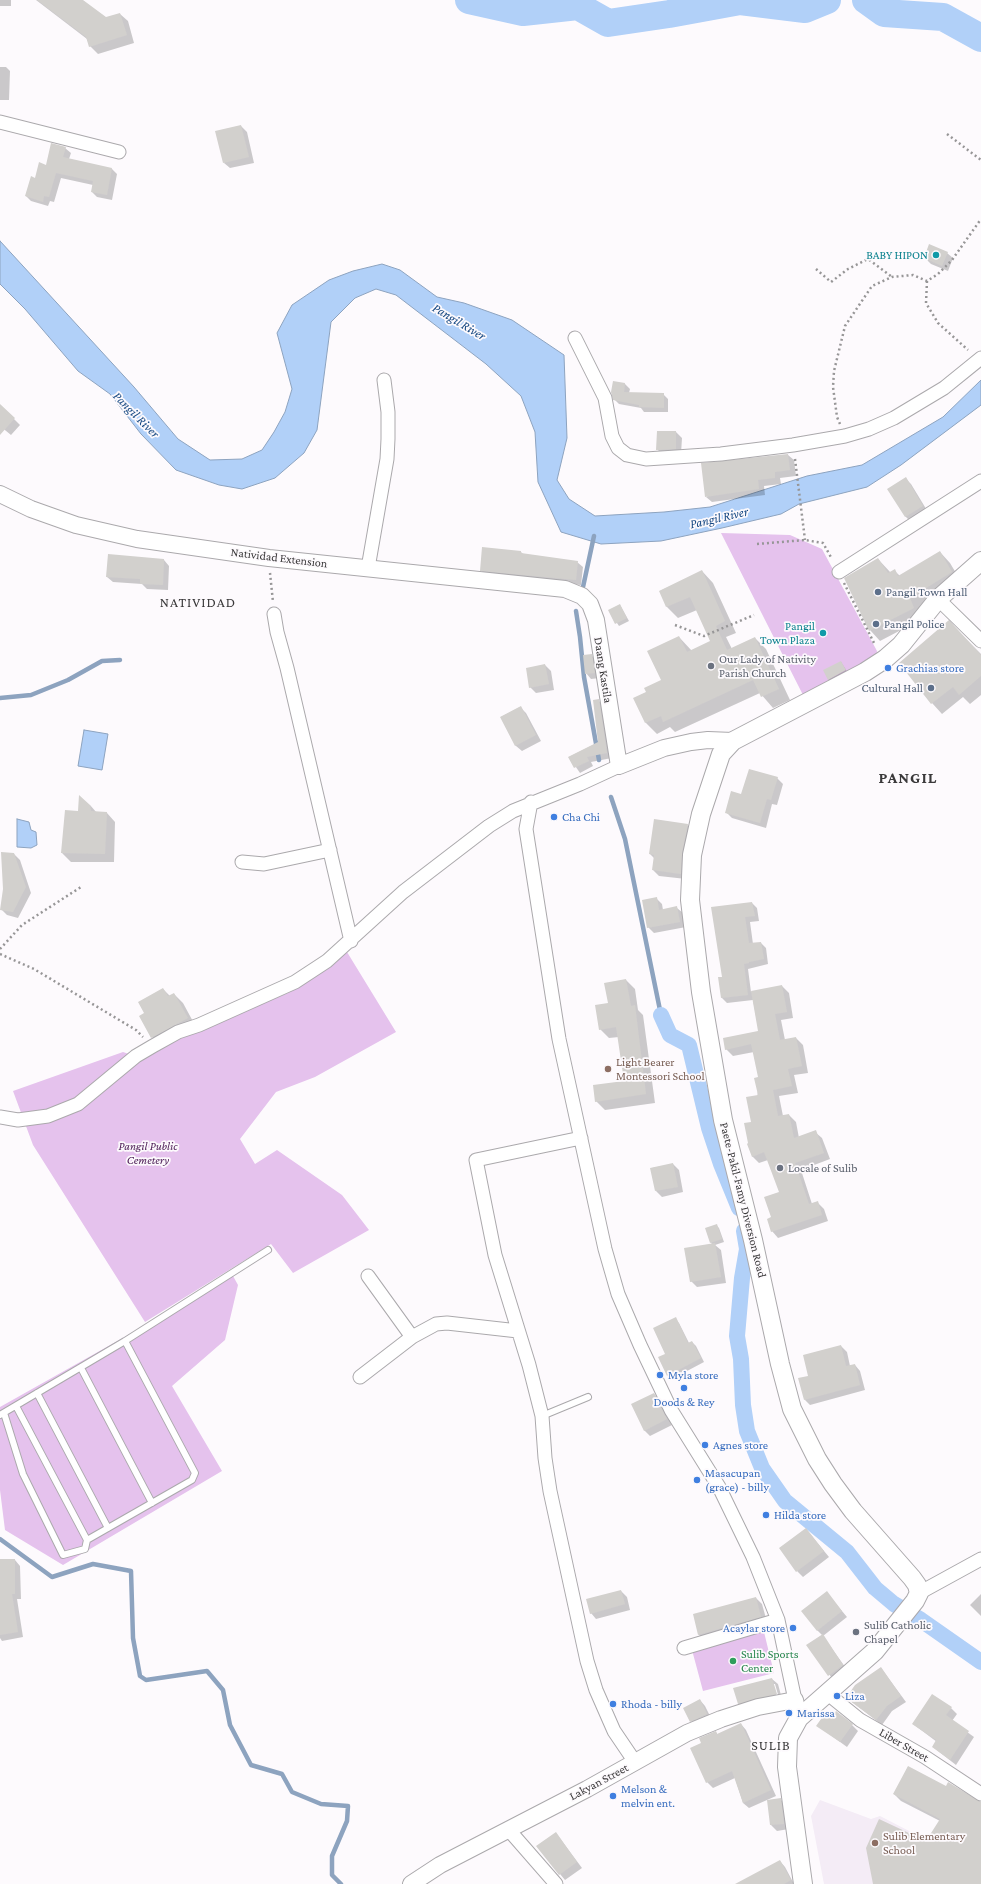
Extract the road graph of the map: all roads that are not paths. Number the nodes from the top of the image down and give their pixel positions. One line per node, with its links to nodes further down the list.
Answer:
1 (0, 122): 2 (street)
2 (119, 152)
3 (575, 338): 4 (street)
4 (980, 359)
5 (384, 380): 9 (street)
6 (981, 481): 10 (street)
7 (0, 494): 9 (street, Natividad Extension)
8 (981, 561): 12 (main road, Paete-Pakil-Famy Diversion Road)
9 (368, 568): 11 (street, Natividad Extension)
10 (839, 572)
11 (565, 589): 16 (street, Daang Kastila)
12 (938, 600): 14 (street); 15 (main road, Paete-Pakil-Famy Diversion Road)
13 (274, 614): 18 (street)
14 (981, 641)
15 (733, 741): 16 (street); 39 (main road, Paete-Pakil-Famy Diversion Road)
16 (619, 766): 17 (street)
17 (531, 802): 20 (street); 22 (street)
18 (330, 850): 19 (street); 20 (street)
19 (242, 862)
20 (352, 941): 21 (street)
21 (0, 1117)
22 (580, 1138): 25 (street); 40 (street)
23 (268, 1250): 27 (lane)
24 (368, 1276): 26 (street)
25 (518, 1331): 26 (street); 34 (street)
26 (412, 1336): 29 (street)
27 (125, 1341): 28 (lane); 35 (lane)
28 (81, 1368): 30 (lane); 35 (lane)
29 (360, 1377)
30 (37, 1393): 32 (lane); 36 (lane)
31 (588, 1397): 34 (lane)
32 (16, 1406): 33 (lane); 37 (lane)
33 (2, 1414): 37 (lane)
34 (542, 1416): 45 (street)
35 (152, 1503): 36 (lane)
36 (108, 1528): 37 (lane)
37 (87, 1540)
38 (981, 1559): 39 (street)
39 (915, 1600): 42 (main road)
40 (778, 1620): 41 (street); 43 (street)
41 (684, 1648)
42 (828, 1694): 44 (main road); 46 (street, Liber Street)
43 (795, 1700): 44 (street); 45 (street, Lakyan Street)
44 (799, 1718): 50 (main road)
45 (635, 1762): 47 (street, Lakyan Street)
46 (981, 1794)
47 (508, 1829): 48 (street, Lakyan Street); 49 (street)
48 (411, 1884)
49 (556, 1884)
50 (803, 1884)

